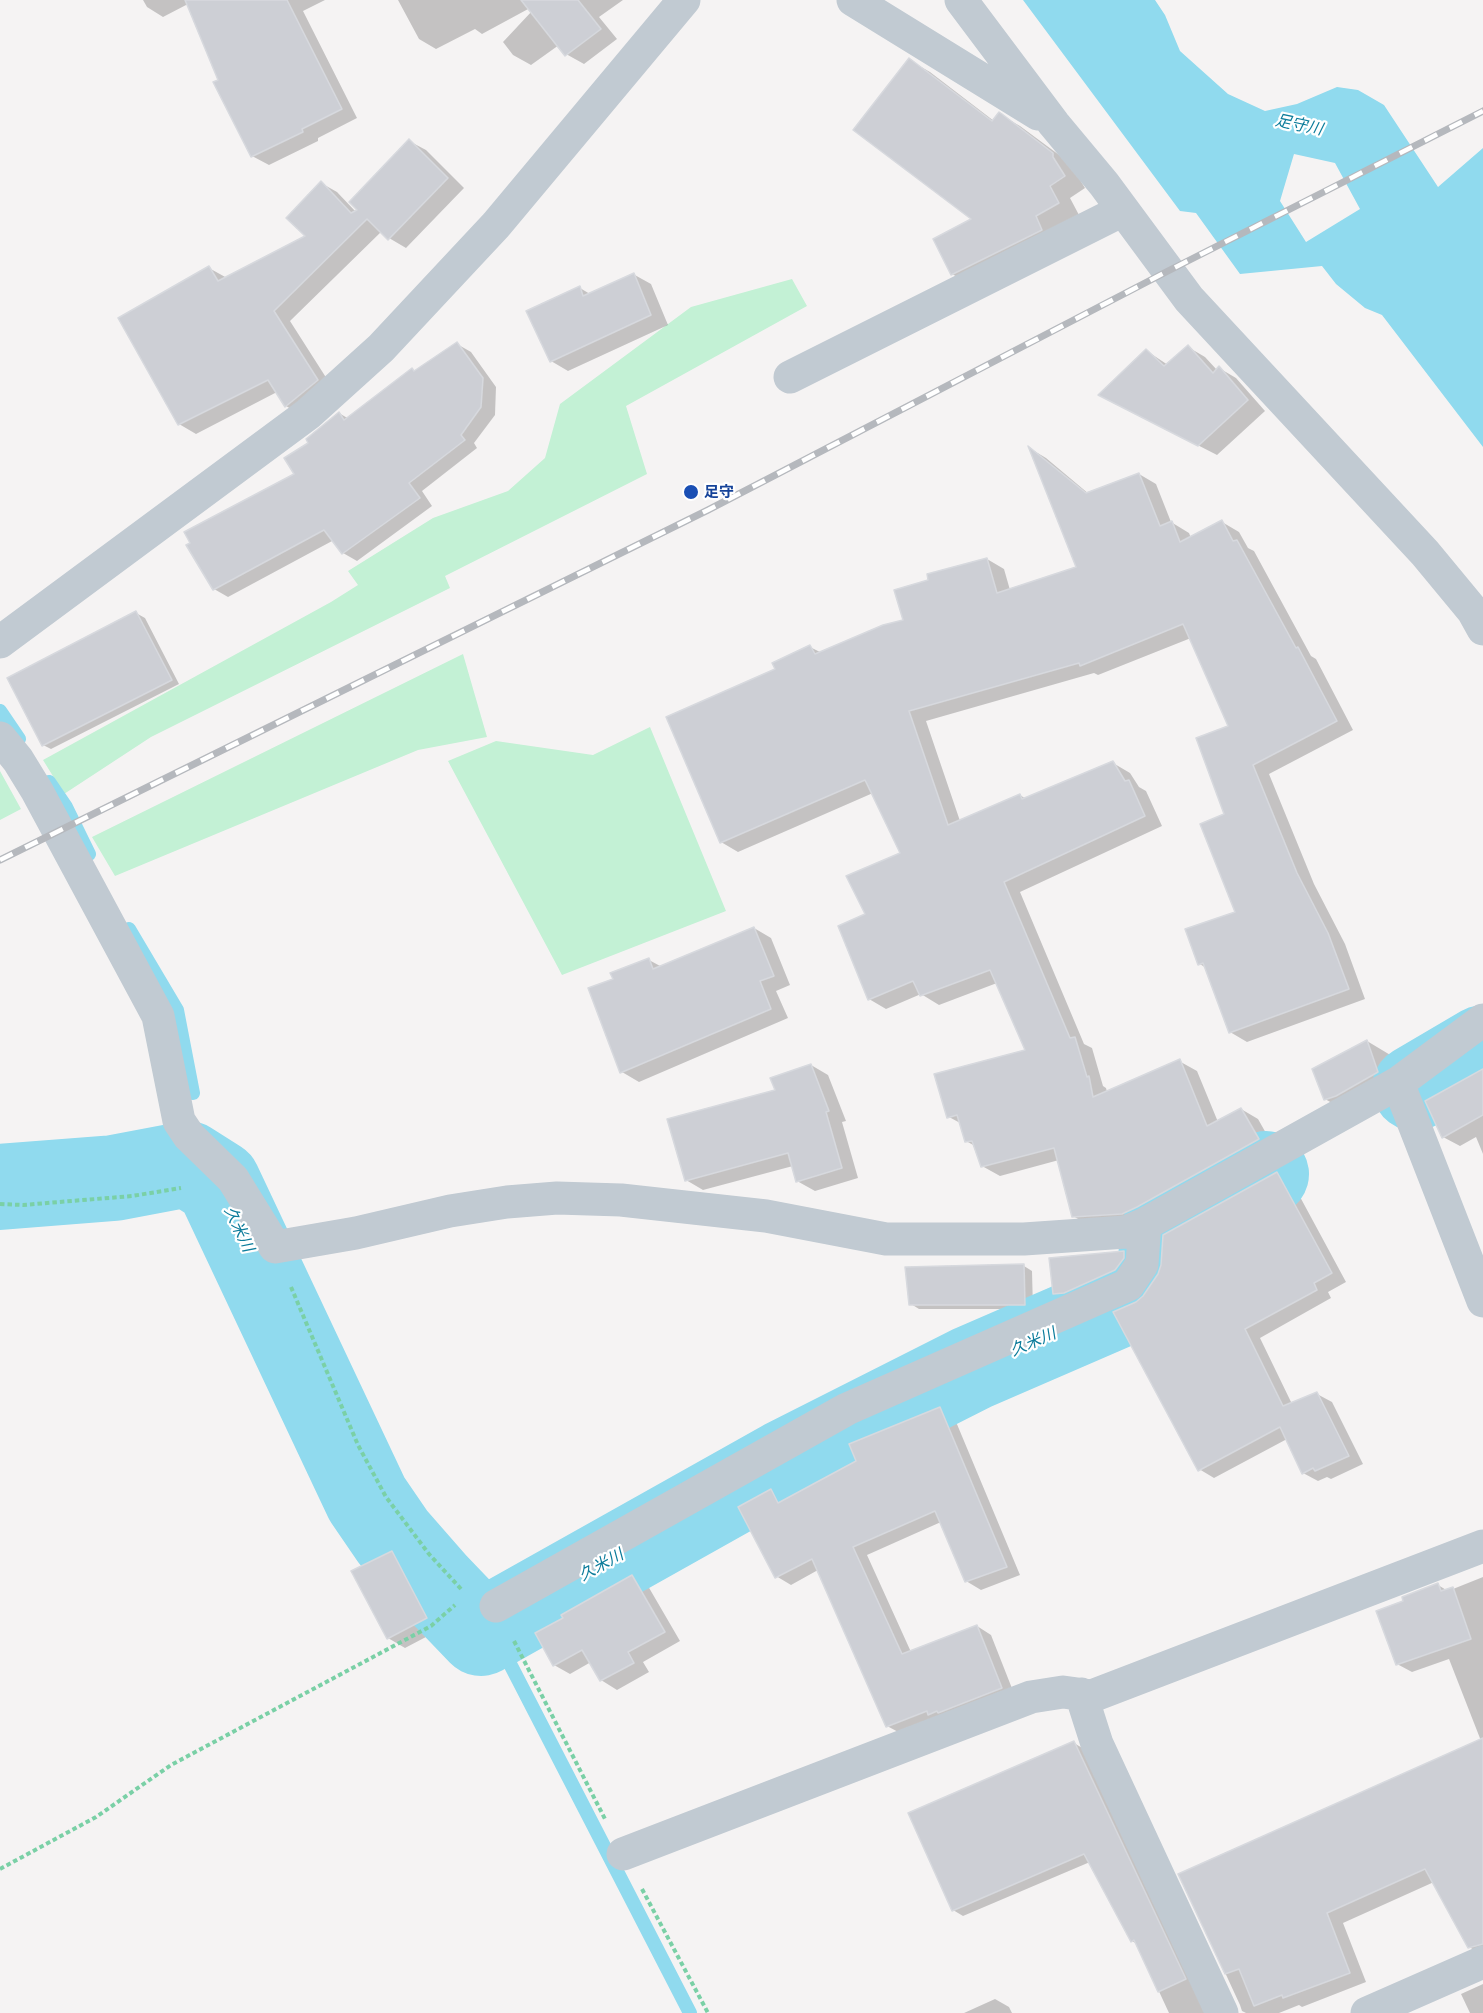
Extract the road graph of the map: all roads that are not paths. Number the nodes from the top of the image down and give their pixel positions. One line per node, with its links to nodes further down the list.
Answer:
1 (684, 0): 8 (street)
2 (853, 0): 4 (street)
3 (961, 0): 4 (street)
4 (1054, 124): 5 (street)
5 (1123, 210): 6 (street); 7 (street)
6 (790, 377)
7 (1483, 629)
8 (0, 642)
9 (0, 738): 12 (street)
10 (1483, 1020): 11 (street)
11 (1398, 1083): 12 (street); 13 (street)
12 (1145, 1224): 15 (street)
13 (1483, 1301)
14 (1483, 1546): 16 (street)
15 (496, 1606)
16 (1081, 1694): 17 (street); 19 (street)
17 (623, 1854)
18 (1483, 1962): 20 (street)
19 (1222, 2013)
20 (1366, 2013)

